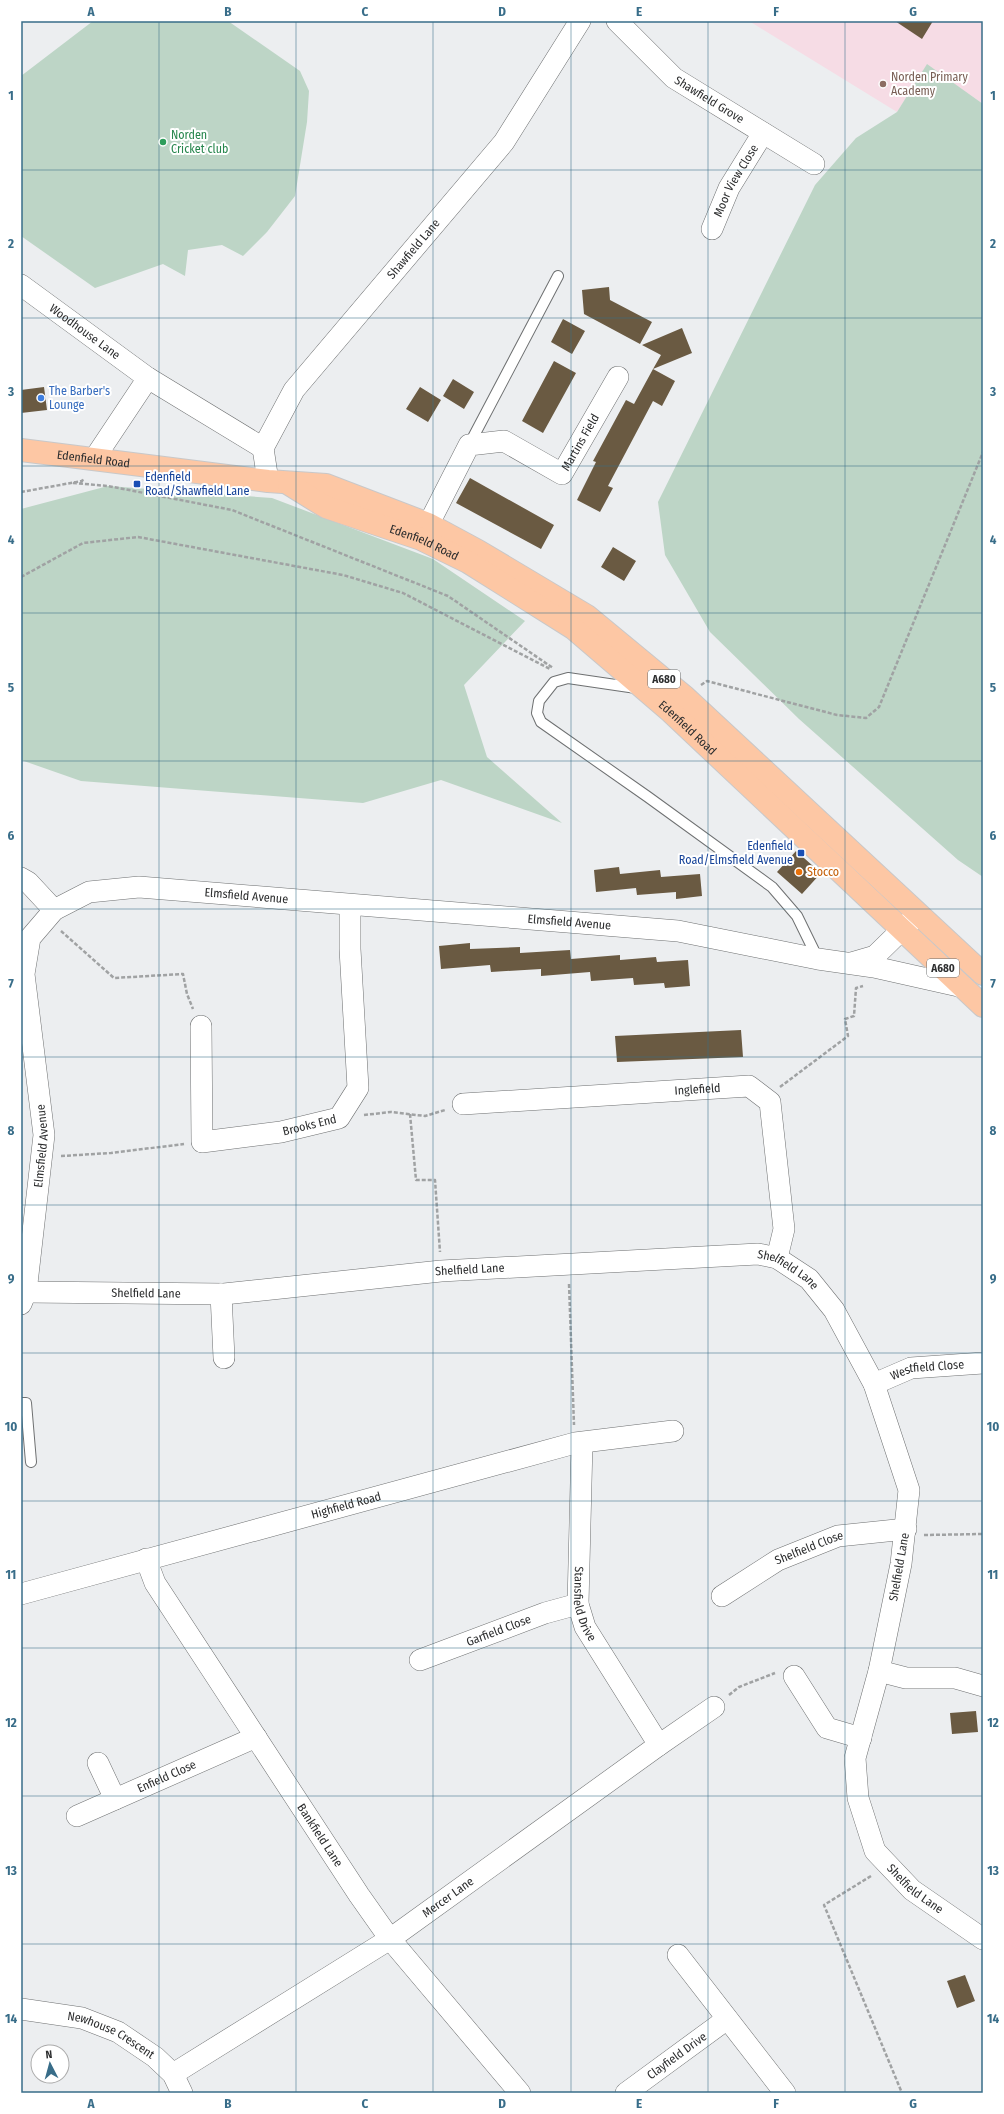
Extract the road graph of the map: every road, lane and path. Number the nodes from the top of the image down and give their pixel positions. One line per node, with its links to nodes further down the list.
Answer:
1 (580, 21): 11 (street, Shawfield Lane)
2 (616, 21): 3 (street, Shawfield Grove)
3 (763, 133): 4 (street, Shawfield Grove); 5 (street, Moor View Close)
4 (814, 164)
5 (712, 229)
6 (558, 276): 10 (lane)
7 (21, 285): 9 (street, Woodhouse Lane)
8 (618, 377): 10 (street, Martins Field)
9 (148, 378): 11 (street, Woodhouse Lane); 14 (street)
10 (469, 445): 18 (street)
11 (263, 448): 15 (street)
12 (21, 450): 14 (main road, Edenfield Road / A680)
13 (983, 452): 22 (path)
14 (94, 459): 15 (main road, Edenfield Road / A680); 16 (path)
15 (276, 481): 18 (main road, Edenfield Road / A680)
16 (73, 483): 17 (path); 20 (path)
17 (21, 492)
18 (425, 532): 21 (main road, Edenfield Road / A680); 22 (main road, Edenfield Road / A680)
19 (21, 577): 20 (path)
20 (568, 678): 21 (lane); 28 (lane)
21 (644, 688): 27 (main road, Edenfield Road / A680)
22 (685, 697): 26 (main road, Edenfield Road / A680)
23 (21, 878): 25 (street)
24 (350, 905): 25 (street, Elmsfield Avenue); 28 (street, Elmsfield Avenue); 39 (street, Brooks End)
25 (50, 914): 34 (path); 35 (street, Elmsfield Avenue)
26 (918, 914): 27 (street, Elmsfield Avenue); 31 (main road, Edenfield Road / A680)
27 (903, 929): 29 (street, Elmsfield Avenue); 32 (main road, Edenfield Road / A680)
28 (818, 959): 29 (street, Elmsfield Avenue)
29 (847, 964): 30 (street, Elmsfield Avenue)
30 (874, 967): 32 (street, Elmsfield Avenue); 36 (path)
31 (983, 974)
32 (963, 987): 33 (main road, Edenfield Road / A680)
33 (983, 1006)
34 (201, 1026): 40 (street)
35 (27, 1048): 41 (street, Elmsfield Avenue)
36 (765, 1098): 37 (street, Inglefield); 42 (street)
37 (463, 1104): 38 (path)
38 (410, 1114): 39 (path); 44 (path)
39 (339, 1118): 40 (street, Brooks End)
40 (202, 1142): 41 (path)
41 (41, 1157): 46 (street, Elmsfield Avenue)
42 (777, 1258): 43 (street, Shelfield Lane); 49 (street, Shelfield Lane)
43 (569, 1264): 44 (street, Shelfield Lane); 52 (path)
44 (441, 1271): 45 (street, Shelfield Lane)
45 (221, 1294): 46 (street, Shelfield Lane); 47 (street)
46 (23, 1298)
47 (224, 1358)
48 (983, 1363): 49 (street, Westfield Close)
49 (874, 1384): 54 (street, Shelfield Lane)
50 (21, 1403): 53 (lane)
51 (674, 1431): 52 (street, Highfield Road)
52 (578, 1443): 56 (street, Highfield Road); 59 (street, Stansfield Drive)
53 (31, 1462)
54 (906, 1532): 55 (path); 58 (street, Shelfield Close); 61 (street, Shelfield Lane)
55 (983, 1534)
56 (146, 1559): 57 (street, Highfield Road); 65 (street, Bankfield Lane)
57 (21, 1594)
58 (722, 1596)
59 (578, 1604): 60 (street, Garfield Close); 67 (street, Stansfield Drive)
60 (420, 1660)
61 (878, 1671): 63 (street); 66 (street, Shelfield Lane)
62 (788, 1673): 64 (path); 66 (street)
63 (983, 1686)
64 (714, 1707): 67 (street, Mercer Lane)
65 (256, 1737): 69 (street, Enfield Close); 72 (street, Bankfield Lane)
66 (861, 1738): 71 (street, Shelfield Lane)
67 (659, 1744): 72 (street, Mercer Lane)
68 (98, 1763): 69 (street)
69 (115, 1799): 70 (street, Enfield Close)
70 (77, 1816)
71 (888, 1865): 73 (street, Shelfield Lane); 82 (path)
72 (390, 1939): 77 (street, Mercer Lane); 79 (street, Bankfield Lane)
73 (983, 1939)
74 (678, 1955): 76 (street)
75 (21, 2009): 77 (street, Newhouse Crescent)
76 (727, 2019): 80 (street, Clayfield Drive); 81 (street)
77 (173, 2074): 78 (street, Newhouse Crescent)
78 (182, 2093)
79 (520, 2093)
80 (626, 2093)
81 (785, 2093)
82 (902, 2093)

